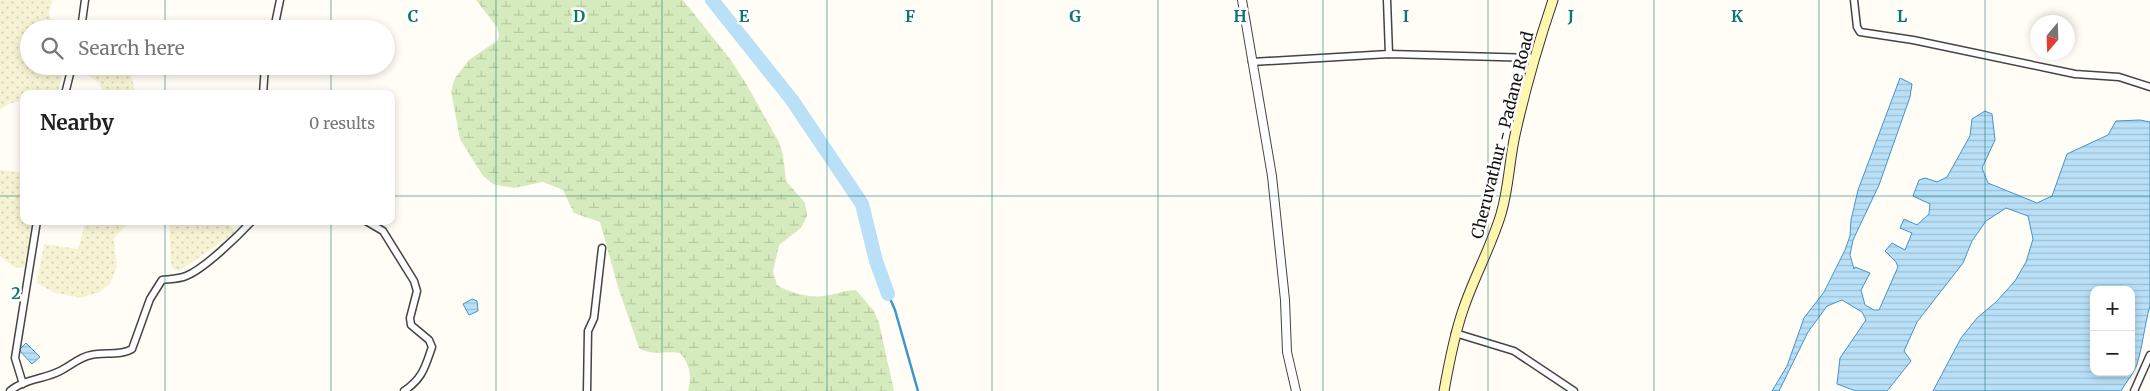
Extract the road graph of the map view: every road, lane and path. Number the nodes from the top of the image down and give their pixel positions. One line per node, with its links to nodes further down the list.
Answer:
1 (85, 0): 7 (street)
2 (280, 0): 8 (street)
3 (1242, 0): 11 (street)
4 (1387, 0): 9 (street)
5 (1553, 0): 10 (main road, Cheruvathur - Padane Road)
6 (1854, 0): 14 (street)
7 (82, 20)
8 (276, 20)
9 (1389, 54): 10 (street); 11 (street)
10 (1535, 58): 21 (main road, Cheruvathur - Padane Road)
11 (1252, 62): 27 (street)
12 (70, 75): 15 (street)
13 (264, 75): 16 (street)
14 (2150, 87)
15 (66, 90)
16 (263, 90)
17 (36, 225): 23 (street)
18 (248, 225): 23 (street)
19 (373, 225): 25 (street)
20 (602, 248): 26 (street)
21 (1455, 333): 28 (main road, Cheruvathur - Padane Road); 29 (street)
22 (2150, 355): 30 (street)
23 (23, 384): 24 (street)
24 (10, 391)
25 (404, 391)
26 (587, 391)
27 (1296, 391)
28 (1444, 391)
29 (1574, 391)
30 (2134, 391)

